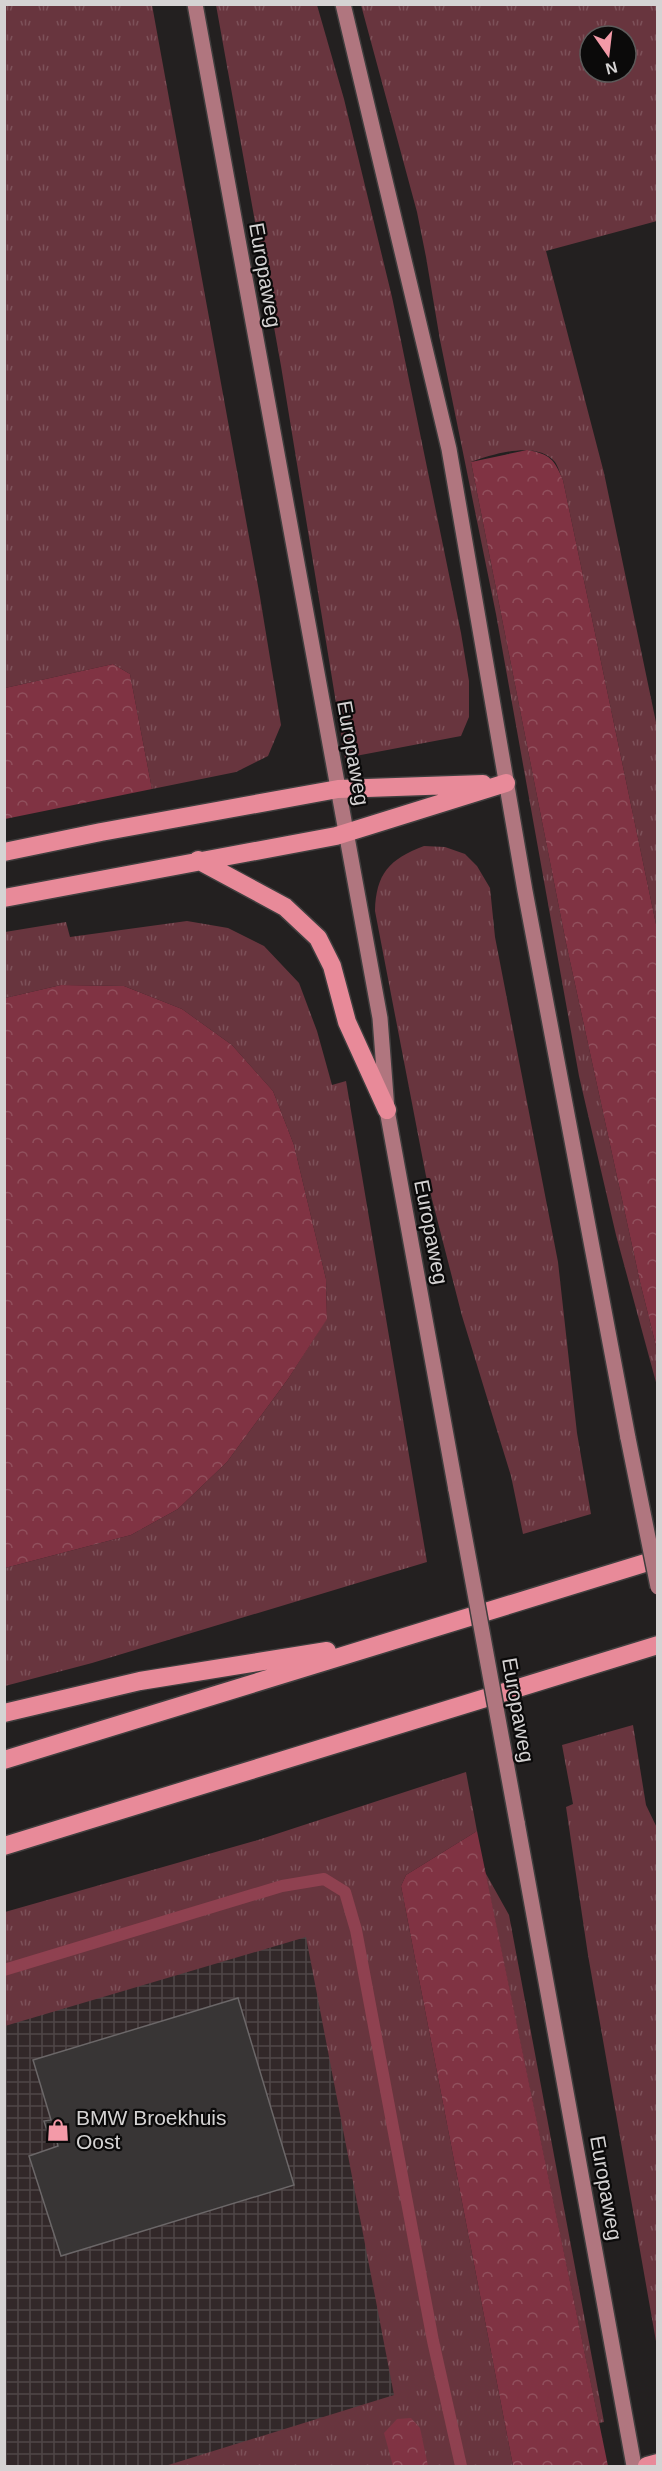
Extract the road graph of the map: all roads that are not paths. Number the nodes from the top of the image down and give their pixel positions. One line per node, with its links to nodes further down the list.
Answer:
1 (195, 4): 4 (main road, Europaweg)
2 (342, 4): 3 (main road)
3 (506, 783): 4 (highway); 5 (highway); 11 (main road, bridge)
4 (338, 789): 5 (main road, Europaweg); 6 (highway)
5 (345, 834): 7 (highway); 9 (main road, Europaweg)
6 (4, 852)
7 (198, 860): 8 (highway); 9 (highway)
8 (4, 898)
9 (387, 1110): 18 (main road, Europaweg, bridge)
10 (657, 1559): 12 (highway)
11 (657, 1587)
12 (392, 1641): 14 (highway); 15 (highway)
13 (657, 1645): 16 (highway)
14 (4, 1713)
15 (4, 1760)
16 (4, 1845)
17 (657, 2463): 19 (highway)
18 (634, 2466)
19 (648, 2466)

